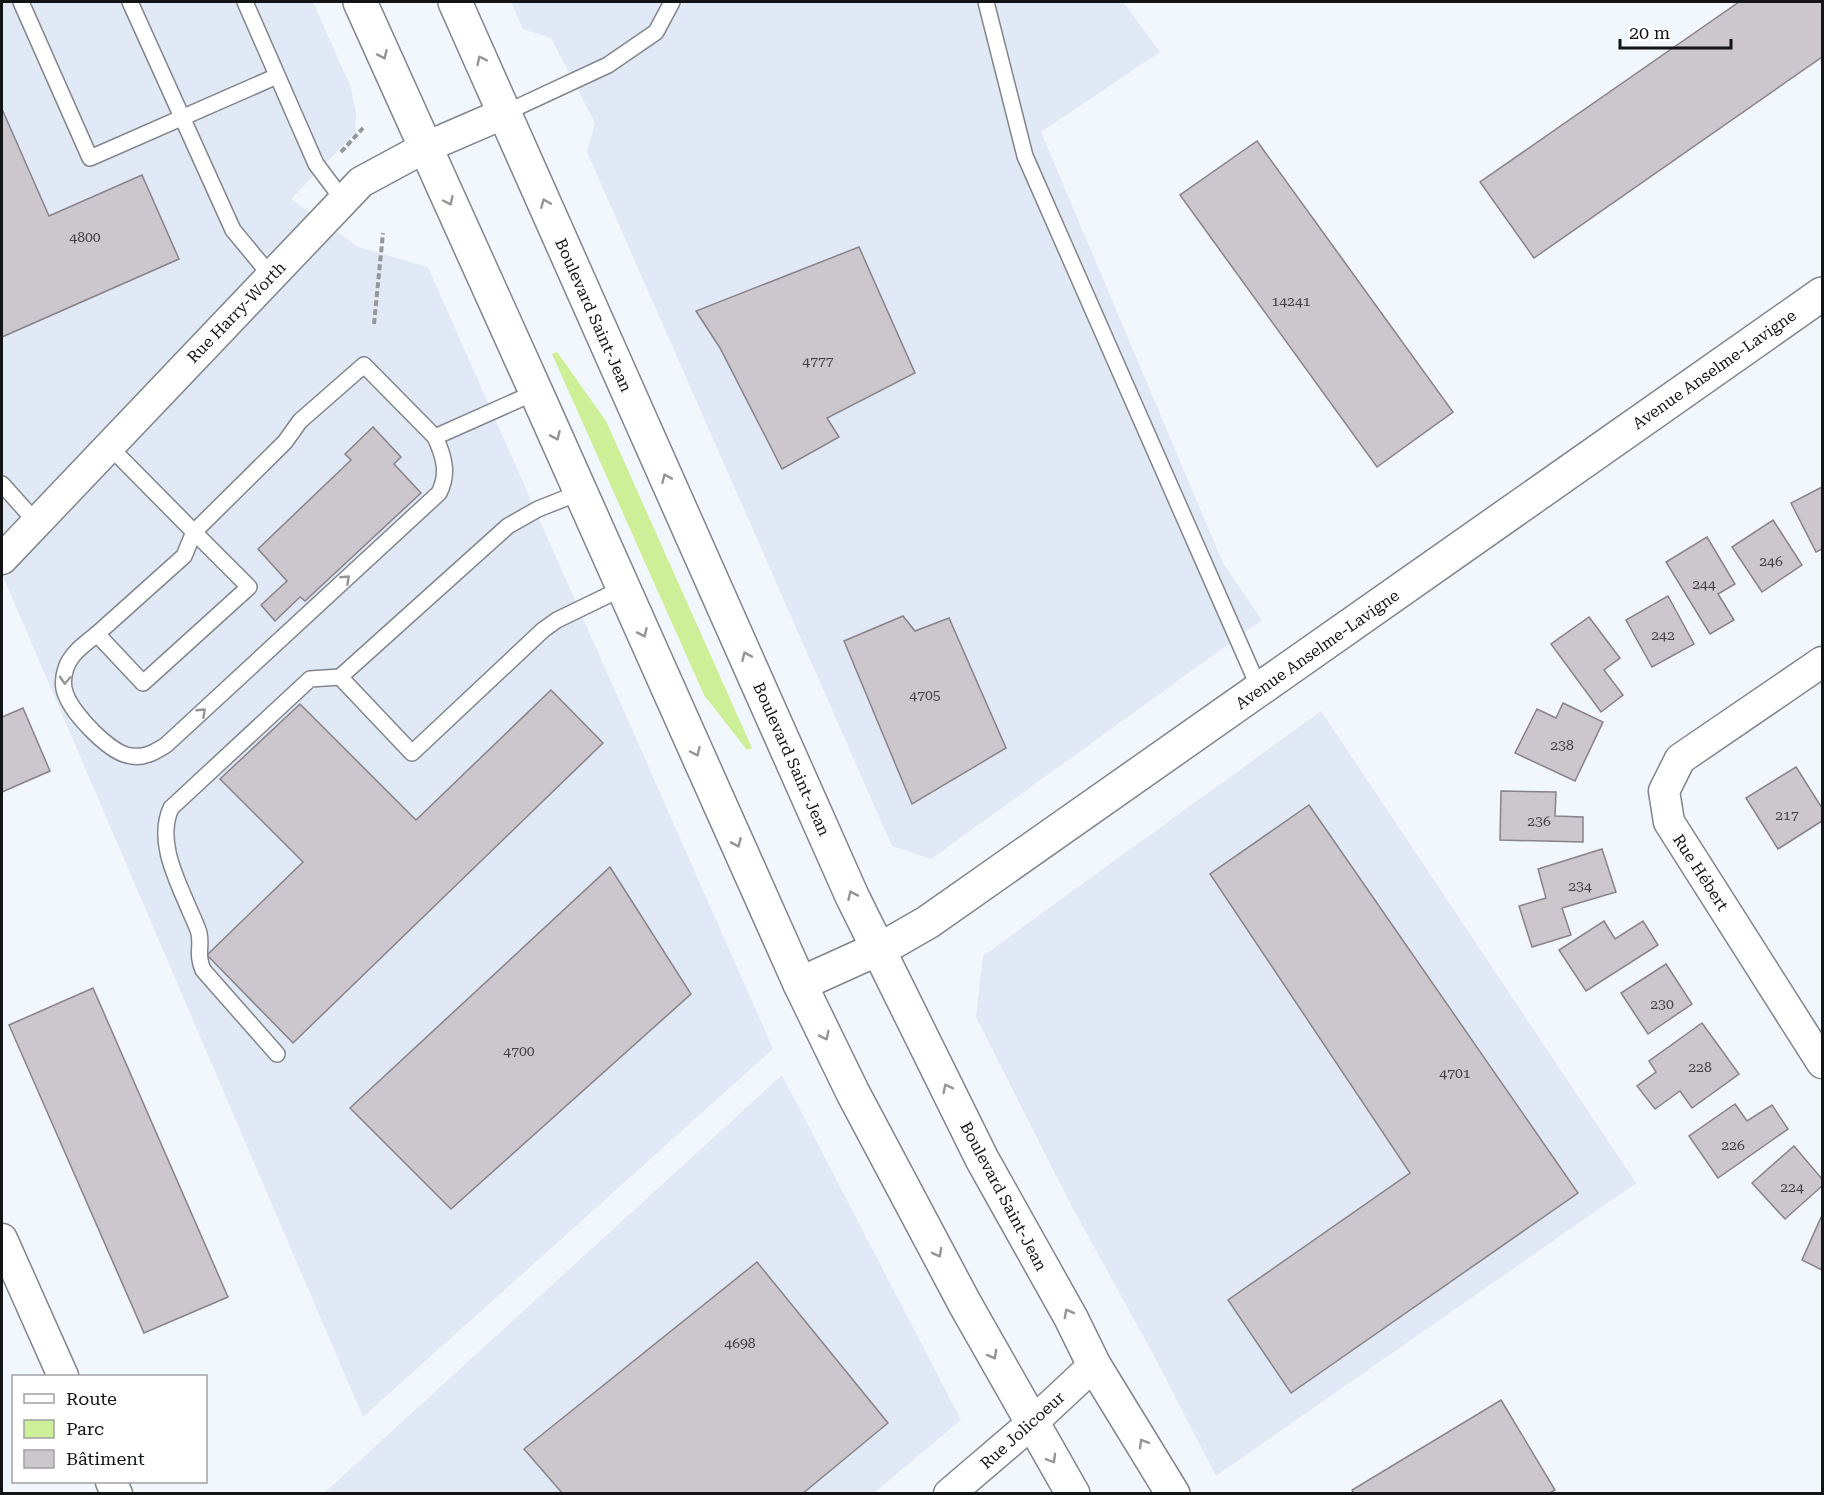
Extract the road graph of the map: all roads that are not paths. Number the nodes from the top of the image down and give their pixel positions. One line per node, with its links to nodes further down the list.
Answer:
1 (21, 2): 10 (lane)
2 (130, 2): 10 (lane)
3 (245, 2): 8 (lane)
4 (360, 2): 11 (main road, one-way to 11)
5 (454, 2): 9 (main road, Boulevard Saint-Jean, one-way to 5)
6 (672, 2): 9 (lane)
7 (986, 2): 27 (lane)
8 (277, 76): 10 (lane); 12 (lane)
9 (505, 113): 11 (street, Rue Harry-Worth); 28 (main road, Boulevard Saint-Jean, one-way to 9)
10 (182, 117): 13 (lane)
11 (424, 148): 12 (street, Rue Harry-Worth); 15 (main road, one-way to 15)
12 (343, 200): 13 (street, Rue Harry-Worth)
13 (271, 276): 17 (street, Rue Harry-Worth)
14 (1822, 294): 27 (main road, Avenue Anselme-Lavigne)
15 (536, 392): 16 (lane); 19 (main road, one-way to 19)
16 (435, 437): 21 (lane); 24 (lane, one-way to 16)
17 (109, 446): 20 (street, Rue Harry-Worth); 21 (lane)
18 (2, 484): 20 (lane)
19 (580, 492): 23 (main road); 26 (lane)
20 (36, 522): 22 (street, Rue Harry-Worth)
21 (194, 532): 24 (lane); 24 (lane)
22 (2, 559)
23 (623, 588): 26 (lane); 29 (main road, one-way to 29)
24 (97, 634)
25 (1822, 662): 31 (street, Rue Hébert)
26 (340, 677): 30 (lane)
27 (1260, 690): 28 (main road, Avenue Anselme-Lavigne)
28 (878, 948): 29 (main road, Avenue Anselme-Lavigne); 33 (main road, Boulevard Saint-Jean, one-way to 28)
29 (800, 984): 35 (main road, one-way to 35)
30 (277, 1054)
31 (1822, 1063)
32 (2, 1239): 34 (street)
33 (1094, 1365): 35 (street, Rue Jolicoeur); 38 (main road, Boulevard Saint-Jean, one-way to 33)
34 (62, 1375)
35 (1032, 1424): 36 (street, Rue Jolicoeur); 37 (main road, one-way to 37)
36 (949, 1494)
37 (1073, 1494)
38 (1173, 1494)

